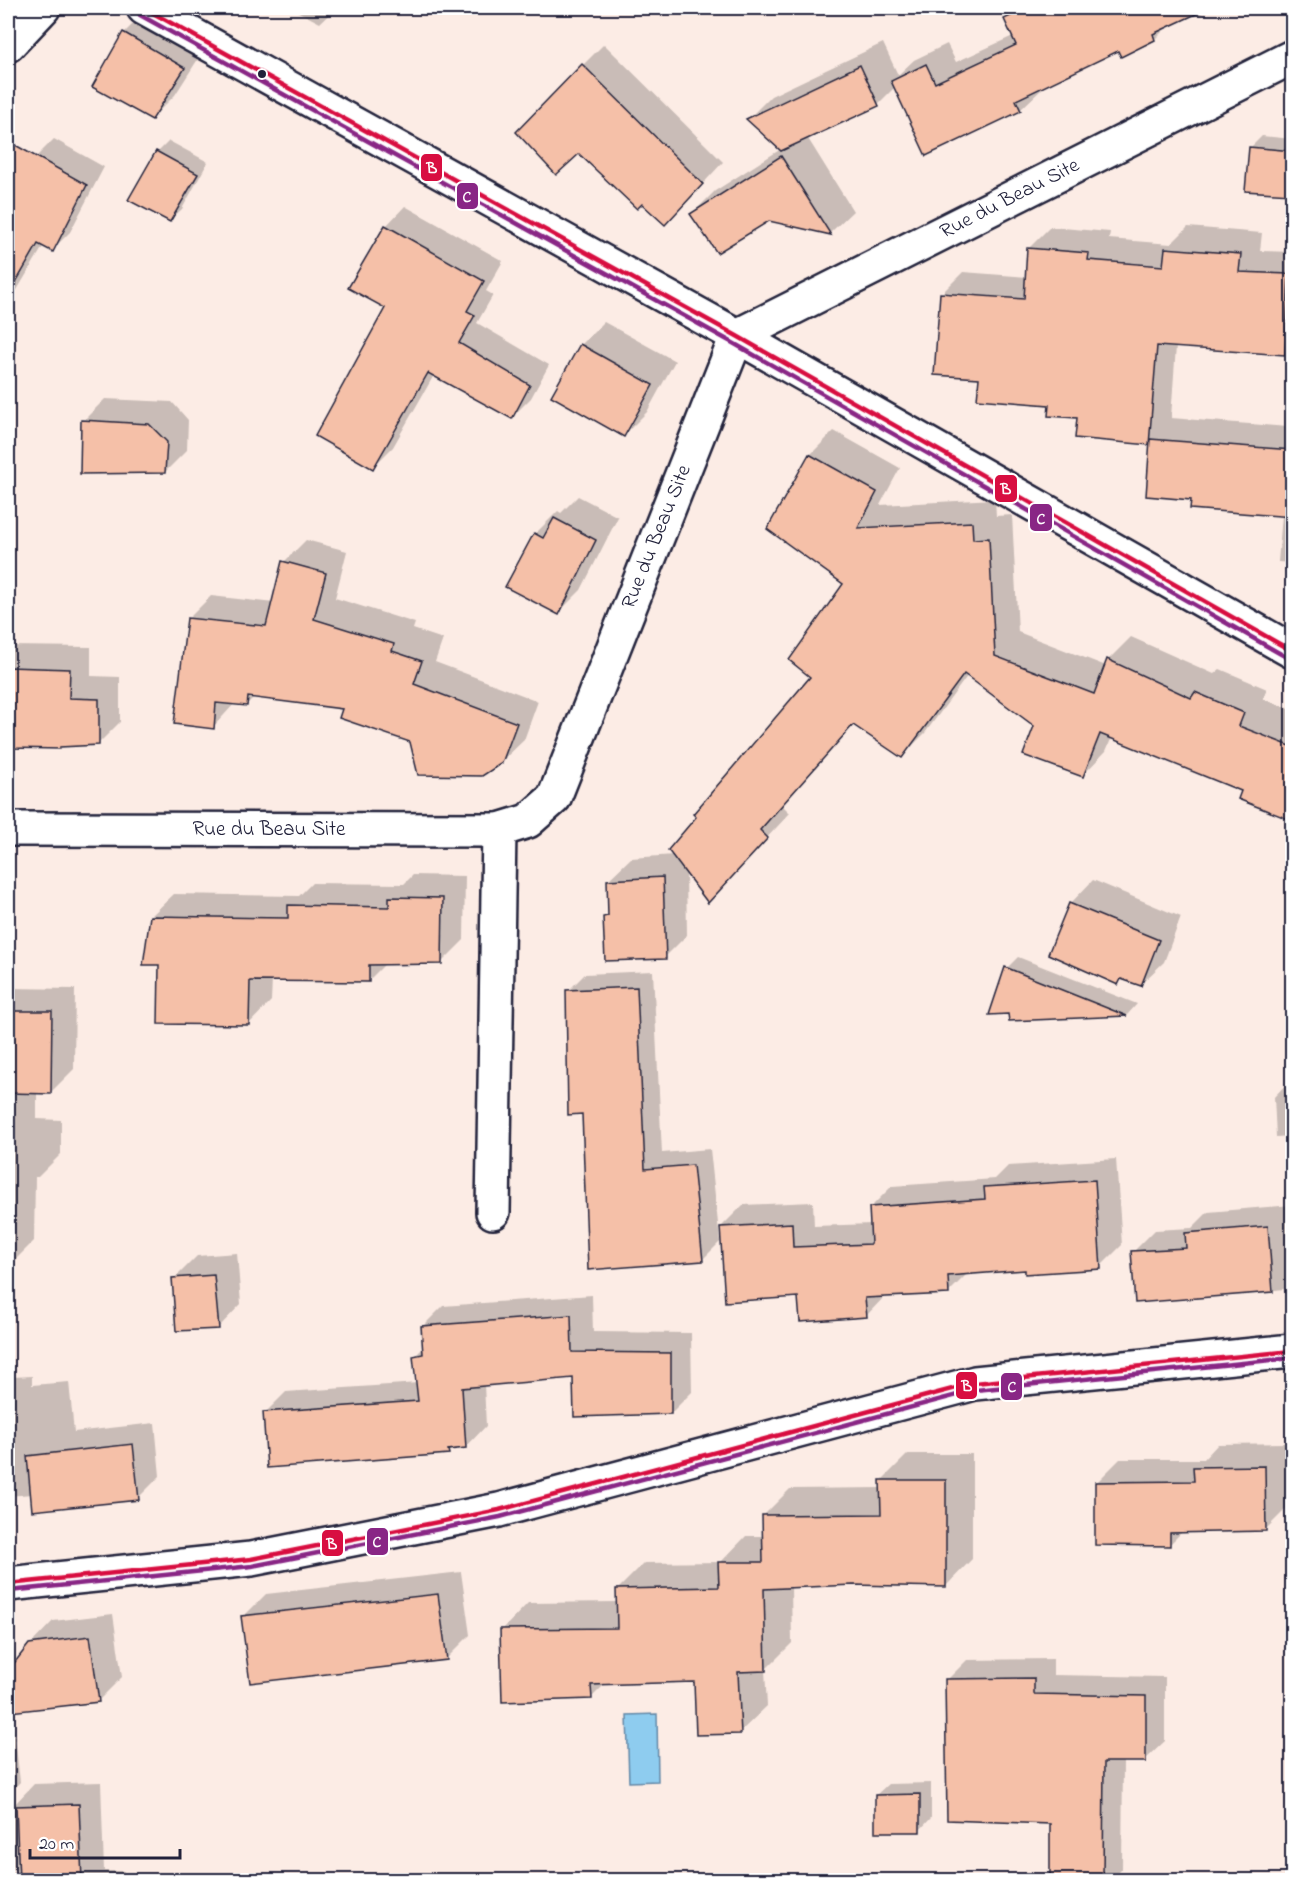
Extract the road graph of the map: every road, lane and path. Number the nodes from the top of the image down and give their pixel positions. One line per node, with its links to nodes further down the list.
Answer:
1 (43, 8): 3 (street)
2 (144, 8): 5 (street)
3 (8, 45)
4 (1293, 57): 5 (street, Rue du Beau Site)
5 (737, 336): 6 (street); 8 (street, Rue du Beau Site)
6 (1293, 651)
7 (8, 829): 8 (street, Rue du Beau Site)
8 (499, 830): 9 (street)
9 (493, 1212)
10 (1293, 1351): 11 (street)
11 (8, 1584)

